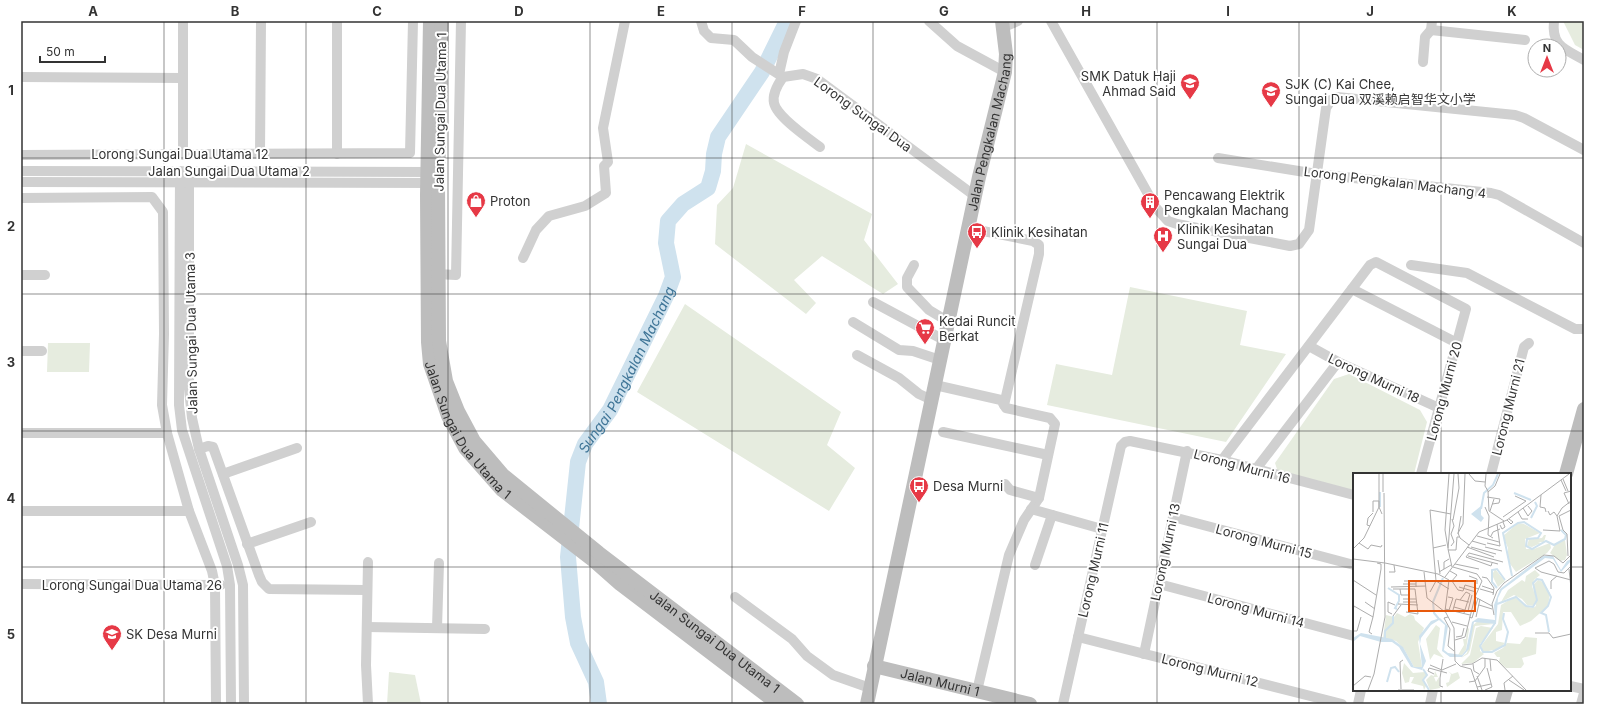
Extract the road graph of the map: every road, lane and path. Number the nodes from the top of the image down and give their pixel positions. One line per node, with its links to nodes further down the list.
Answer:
1 (183, 21): 25 (street)
2 (262, 21): 29 (street)
3 (337, 21): 30 (street)
4 (412, 21): 20 (street)
5 (430, 21): 21 (street, Jalan Sungai Dua Utama 1)
6 (442, 21): 36 (street, Jalan Sungai Dua Utama 1)
7 (461, 21): 46 (street, Jalan Sungai Dua Utama 1)
8 (701, 21): 23 (street)
9 (796, 21): 23 (street)
10 (928, 21): 22 (street)
11 (1018, 21): 15 (street)
12 (1051, 21): 35 (street)
13 (1554, 21): 18 (street)
14 (626, 22): 43 (street)
15 (1003, 24): 22 (street, Jalan Pengkalan Machang)
16 (1432, 26): 17 (street); 19 (street)
17 (1525, 40)
18 (1584, 60)
19 (1423, 62)
20 (412, 67): 21 (street); 30 (street, Lorong Sungai Dua Utama 12)
21 (430, 67): 36 (street, Jalan Sungai Dua Utama 1)
22 (1005, 72): 39 (street, Jalan Pengkalan Machang)
23 (779, 74): 26 (street); 39 (street, Lorong Sungai Dua)
24 (21, 78): 25 (street)
25 (183, 78): 28 (street)
26 (820, 147)
27 (1584, 150): 35 (street)
28 (183, 154): 29 (street, Lorong Sungai Dua Utama 12); 31 (street, Lorong Sungai Dua Utama 12)
29 (260, 154): 30 (street, Lorong Sungai Dua Utama 12)
30 (337, 154)
31 (21, 155)
32 (1218, 158): 35 (street, Lorong Pengkalan Machang 4)
33 (21, 171): 34 (street, Jalan Sungai Dua Utama 2)
34 (185, 171): 36 (street, Jalan Sungai Dua Utama 2); 38 (street, Jalan Sungai Dua Utama 3)
35 (1317, 174): 42 (street, Lorong Pengkalan Machang 4)
36 (432, 177): 38 (street, Jalan Sungai Dua Utama 2); 46 (street, Jalan Sungai Dua Utama 1); 91 (street, Jalan Sungai Dua Utama 1)
37 (21, 182): 38 (street, Jalan Sungai Dua Utama 2)
38 (184, 182): 53 (street, Jalan Sungai Dua Utama 3); 54 (street, Jalan Sungai Dua Utama 3)
39 (975, 196): 41 (street, Jalan Pengkalan Machang)
40 (21, 198): 56 (street)
41 (968, 228): 52 (street, Jalan Pengkalan Machang); 68 (street)
42 (1584, 242)
43 (523, 258)
44 (1411, 265): 55 (street)
45 (914, 266): 52 (street)
46 (437, 274): 91 (street, Jalan Sungai Dua Utama 1)
47 (21, 275): 48 (street)
48 (45, 275)
49 (1352, 289): 58 (street); 58 (street, Lorong Murni 20); 60 (street)
50 (873, 302): 57 (street)
51 (853, 322): 64 (street)
52 (949, 322): 57 (street, Jalan Pengkalan Machang)
53 (190, 325): 54 (street); 76 (street, Jalan Sungai Dua Utama 3)
54 (179, 327): 56 (street); 105 (street, Jalan Sungai Dua Utama 3)
55 (1584, 329)
56 (164, 334): 73 (street)
57 (944, 340): 64 (street, Jalan Pengkalan Machang)
58 (1457, 343): 69 (street, Lorong Murni 20)
59 (1529, 343): 82 (street, Lorong Murni 21)
60 (1309, 346): 65 (street, Lorong Murni 18); 79 (street)
61 (21, 351): 62 (street)
62 (42, 351)
63 (857, 355): 67 (street)
64 (940, 360): 66 (street, Jalan Pengkalan Machang)
65 (1338, 362): 69 (street, Lorong Murni 18); 80 (street)
66 (935, 385): 67 (street, Jalan Pengkalan Machang); 68 (street)
67 (932, 400): 115 (street, Jalan Pengkalan Machang)
68 (1004, 404): 78 (street)
69 (1439, 408): 81 (street, Lorong Murni 20)
70 (1584, 409): 83 (street)
71 (943, 432): 78 (street)
72 (21, 433): 73 (street)
73 (167, 433): 89 (street)
74 (1130, 441): 77 (street, Lorong Murni 16); 95 (street, Lorong Murni 11)
75 (297, 448): 84 (street)
76 (199, 449): 84 (street); 106 (street, Jalan Sungai Dua Utama 3)
77 (1188, 451): 79 (street, Lorong Murni 16); 93 (street, Lorong Murni 13)
78 (1048, 455): 87 (street)
79 (1222, 460): 80 (street, Lorong Murni 16)
80 (1256, 469): 86 (street, Lorong Murni 16)
81 (1421, 473)
82 (1491, 473)
83 (1566, 473)
84 (223, 474): 96 (street)
85 (1005, 484): 87 (street)
86 (1353, 495)
87 (1039, 498): 88 (street)
88 (1031, 509): 92 (street); 119 (street)
89 (190, 510): 90 (street); 104 (street)
90 (21, 511)
91 (538, 512): 97 (street, Jalan Sungai Dua Utama 1)
92 (1052, 515): 95 (street); 100 (street)
93 (1173, 517): 101 (street, Lorong Murni 15); 103 (street, Lorong Murni 13)
94 (311, 522): 96 (street)
95 (1102, 529): 113 (street, Lorong Murni 11)
96 (247, 544): 107 (street)
97 (596, 556): 129 (street, Jalan Sungai Dua Utama 1); 130 (street, Jalan Sungai Dua Utama 1)
98 (368, 562): 107 (street)
99 (438, 562): 110 (street)
100 (1035, 565)
101 (1353, 565)
102 (21, 584): 104 (street, Lorong Sungai Dua Utama 26)
103 (1159, 584): 112 (street, Lorong Murni 14); 114 (street, Lorong Murni 13)
104 (215, 585): 105 (street, Lorong Sungai Dua Utama 26); 125 (street)
105 (230, 585): 106 (street, Lorong Sungai Dua Utama 26); 126 (street, Jalan Sungai Dua Utama 3)
106 (243, 585): 127 (street, Jalan Sungai Dua Utama 3)
107 (367, 590): 109 (street)
108 (736, 597): 117 (street)
109 (367, 627): 110 (street); 128 (street)
110 (437, 628): 111 (street)
111 (485, 629)
112 (1353, 636)
113 (1078, 637): 114 (street, Lorong Murni 12); 132 (street, Lorong Murni 11)
114 (1144, 654): 133 (street, Lorong Murni 12)
115 (874, 666): 117 (street, Jalan Pengkalan Machang); 119 (street, Jalan Murni 1)
116 (1571, 686): 118 (street)
117 (870, 688): 131 (street, Jalan Pengkalan Machang)
118 (1584, 689)
119 (977, 691): 124 (street, Jalan Murni 1)
120 (1361, 691): 134 (street)
121 (1433, 691): 135 (street)
122 (1506, 691): 136 (street)
123 (1584, 693): 137 (street)
124 (1021, 703)
125 (216, 704)
126 (231, 704)
127 (244, 704)
128 (368, 704)
129 (778, 704)
130 (797, 704)
131 (866, 704)
132 (1063, 704)
133 (1342, 704)
134 (1358, 704)
135 (1430, 704)
136 (1502, 704)
137 (1581, 704)

